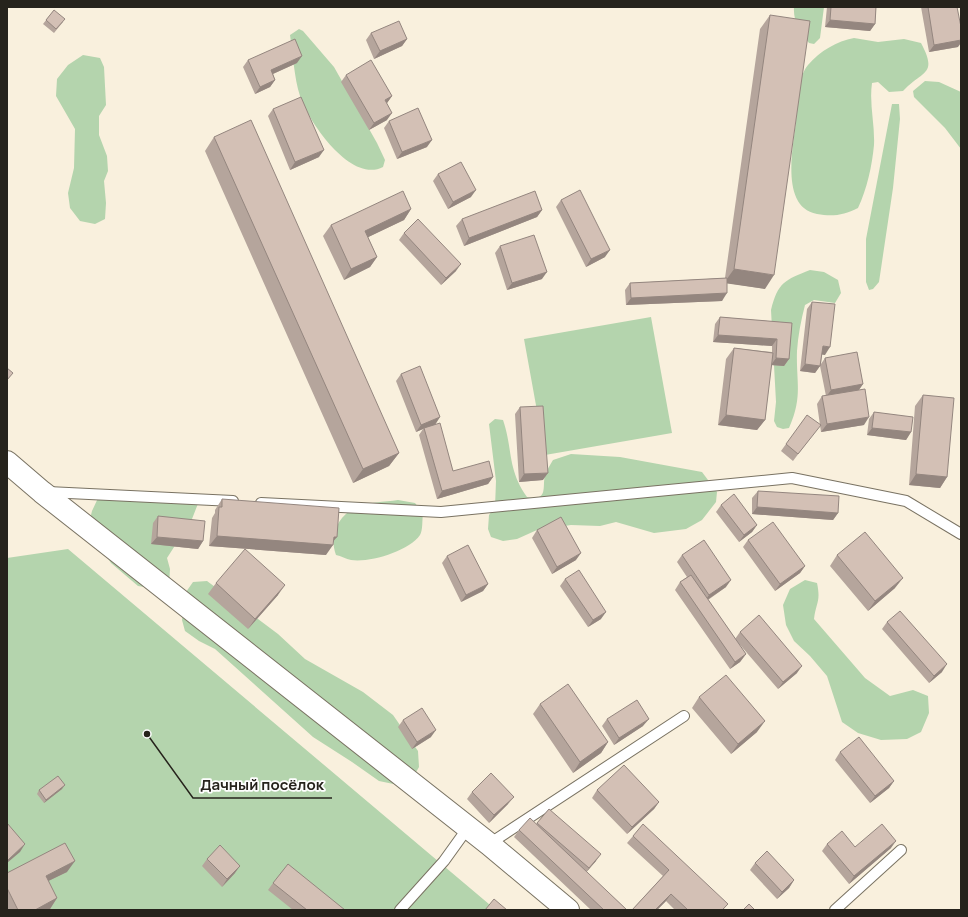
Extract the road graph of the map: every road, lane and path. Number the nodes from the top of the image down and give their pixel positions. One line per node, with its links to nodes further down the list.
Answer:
1 (7, 462): 2 (main road)
2 (42, 492): 3 (lane); 5 (main road)
3 (961, 534)
4 (684, 716): 6 (lane)
5 (467, 829): 6 (main road); 8 (lane)
6 (489, 844): 9 (main road)
7 (901, 850): 10 (lane)
8 (400, 910)
9 (568, 910)
10 (835, 910)

